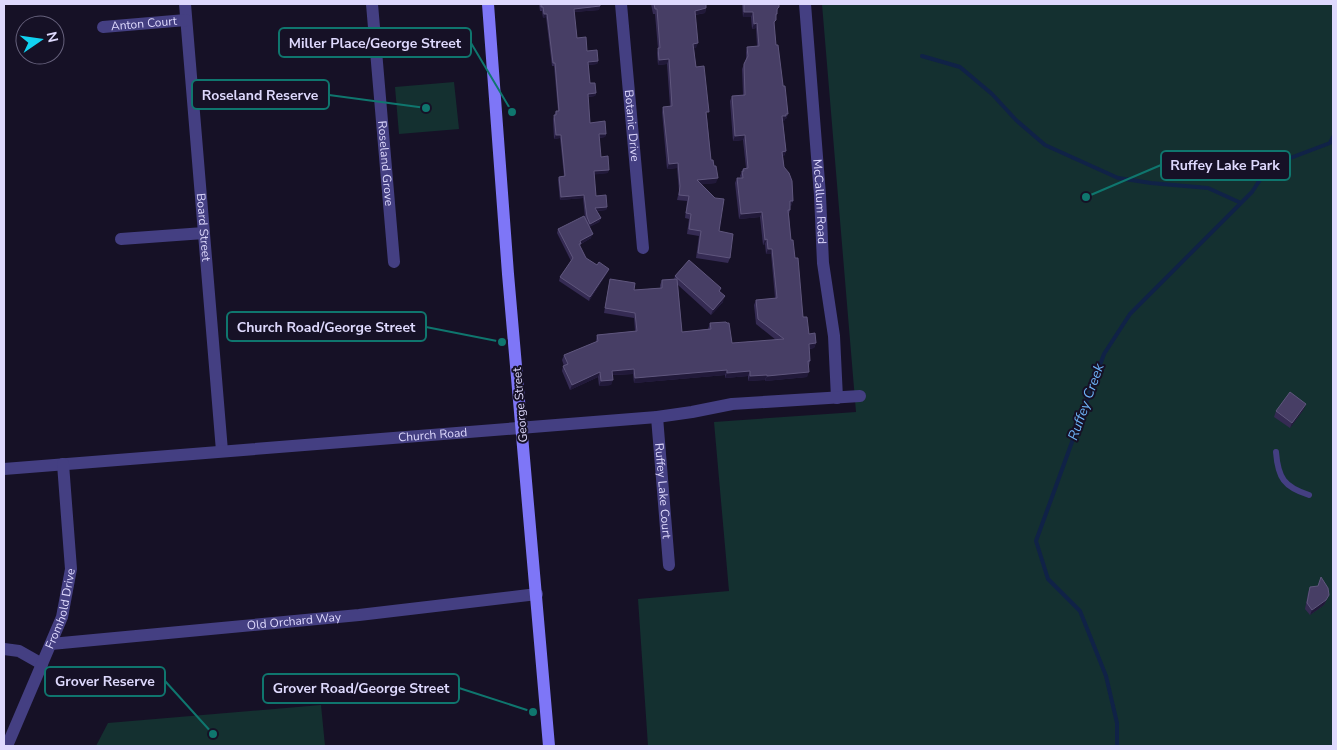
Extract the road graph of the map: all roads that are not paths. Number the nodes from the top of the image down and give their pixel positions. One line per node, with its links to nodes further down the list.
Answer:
1 (185, 4): 6 (street, Board Street)
2 (372, 4): 11 (street, Roseland Grove)
3 (488, 4): 15 (main road, George Street)
4 (622, 4): 10 (street, Botanic Drive)
5 (805, 4): 13 (street, McCallum Road)
6 (186, 20): 7 (street, Anton Court); 8 (street, Board Street)
7 (103, 27)
8 (204, 233): 9 (street); 16 (street, Board Street)
9 (121, 239)
10 (643, 248)
11 (394, 262)
12 (860, 396): 13 (street, Church Road)
13 (837, 398): 14 (street, Church Road)
14 (657, 417): 15 (street, Church Road); 21 (street, Ruffey Lake Court)
15 (522, 428): 16 (street, Church Road); 22 (main road, George Street)
16 (222, 451): 18 (street, Church Road)
17 (1276, 452): 20 (lane)
18 (63, 464): 19 (street, Church Road); 23 (street, Fromhold Drive)
19 (4, 469)
20 (1309, 496)
21 (668, 565)
22 (537, 594): 23 (street, Old Orchard Way); 27 (main road, George Street)
23 (50, 644): 25 (street, Fromhold Drive)
24 (4, 649): 25 (street)
25 (42, 664): 26 (street, Fromhold Drive)
26 (7, 746)
27 (549, 746)

